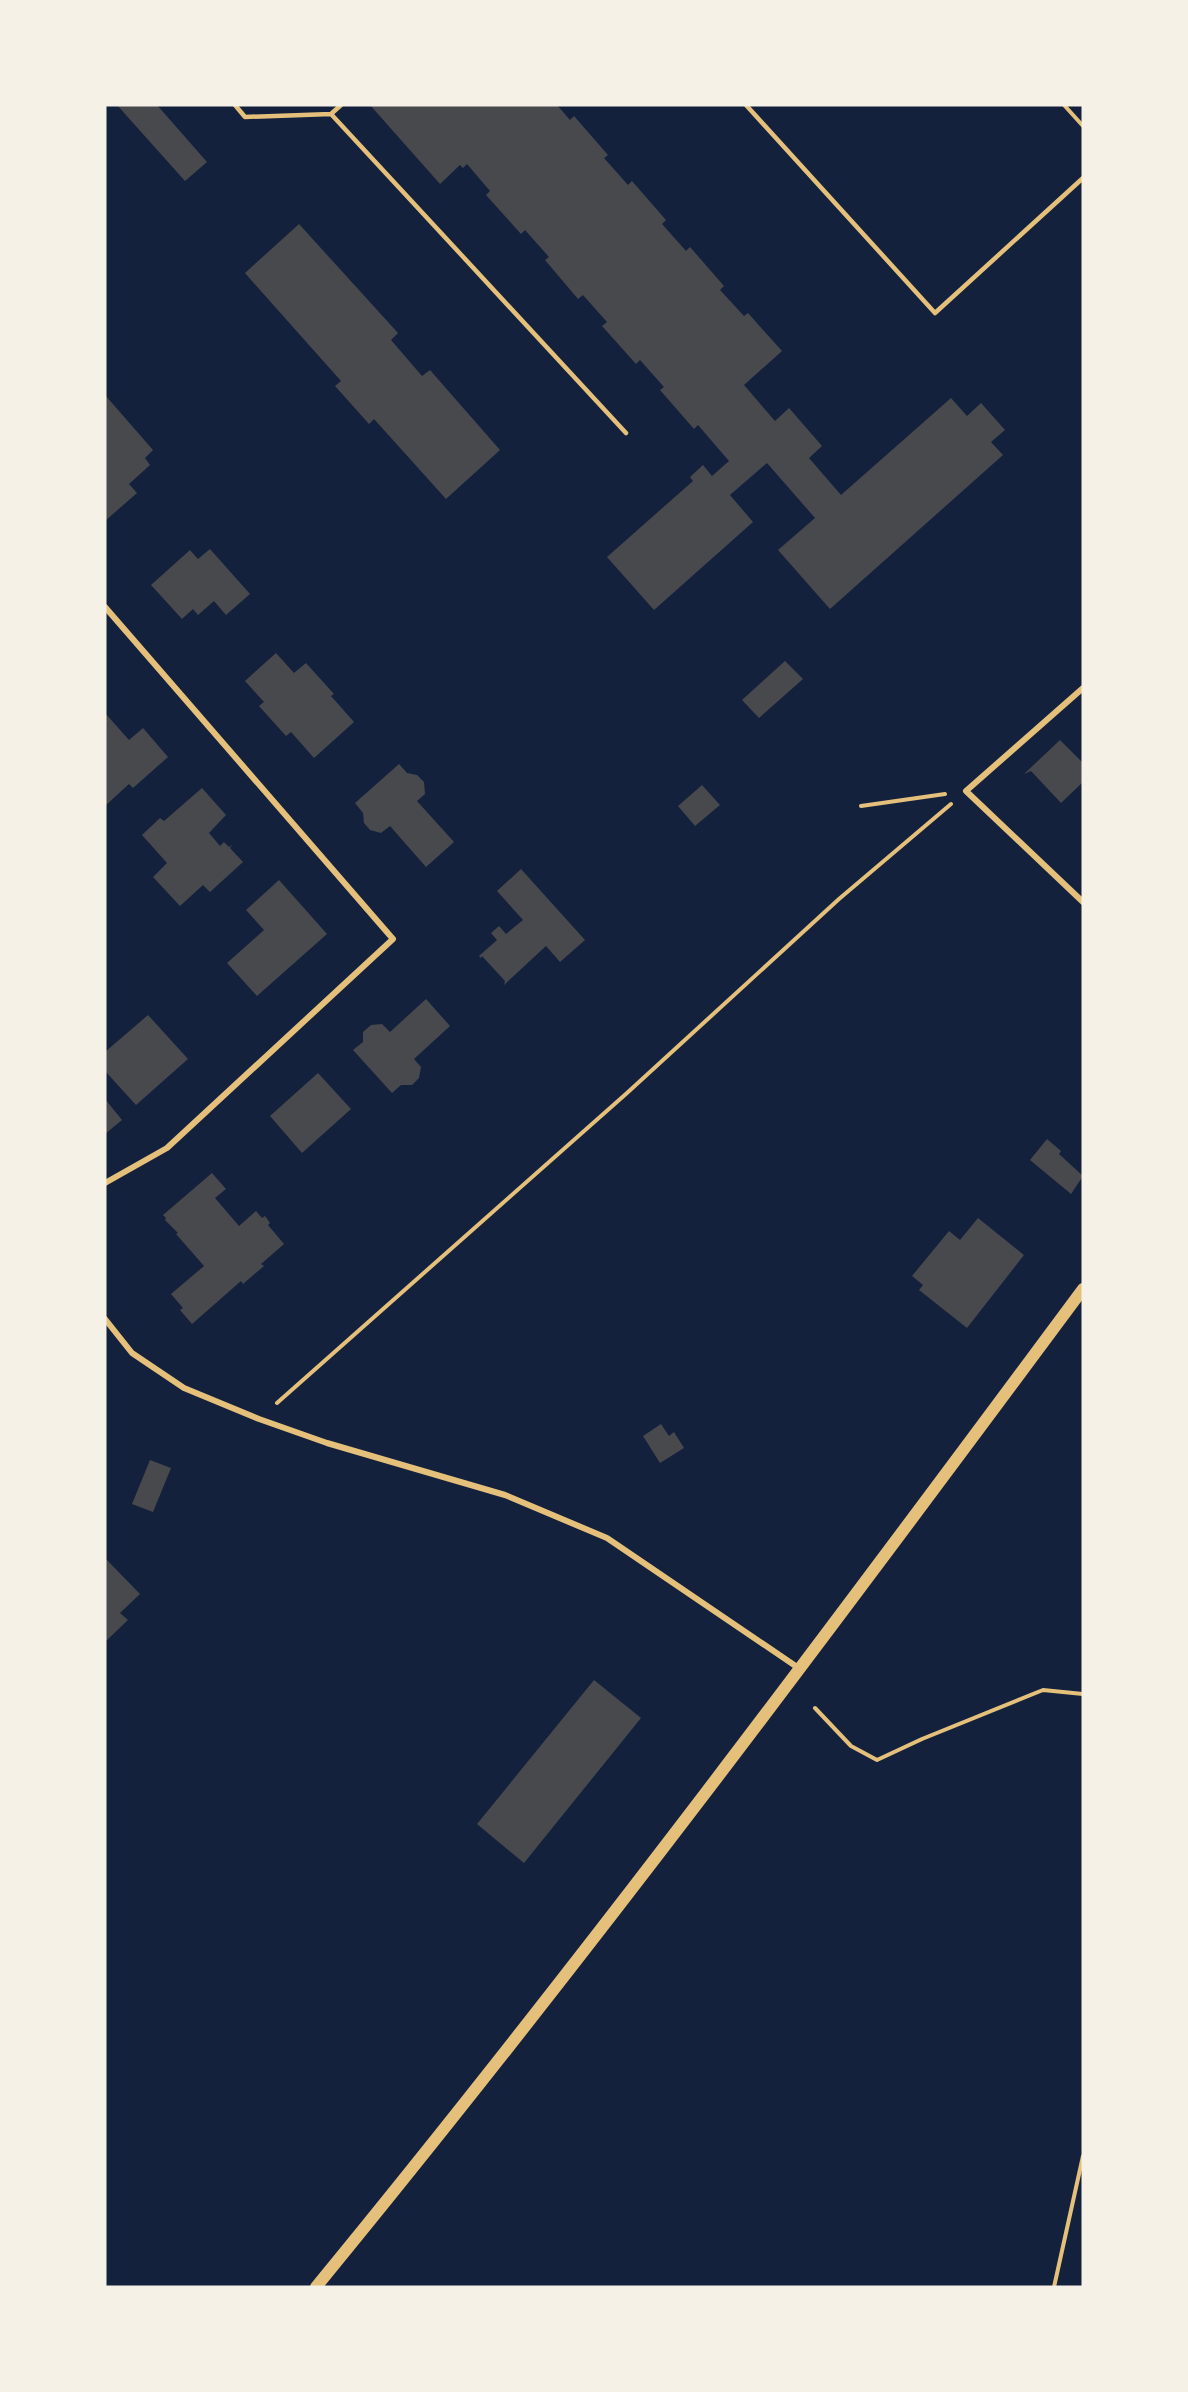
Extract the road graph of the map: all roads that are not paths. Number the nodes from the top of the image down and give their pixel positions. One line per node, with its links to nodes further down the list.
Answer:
1 (234, 105): 4 (lane)
2 (341, 105): 4 (lane)
3 (746, 105): 5 (lane)
4 (331, 114): 6 (lane)
5 (1083, 178)
6 (626, 433)
7 (105, 607): 10 (street)
8 (1083, 688): 9 (street)
9 (1083, 902)
10 (105, 1183)
11 (1083, 1289): 13 (main road)
12 (105, 1319): 13 (street)
13 (800, 1670): 14 (main road)
14 (316, 2287)

